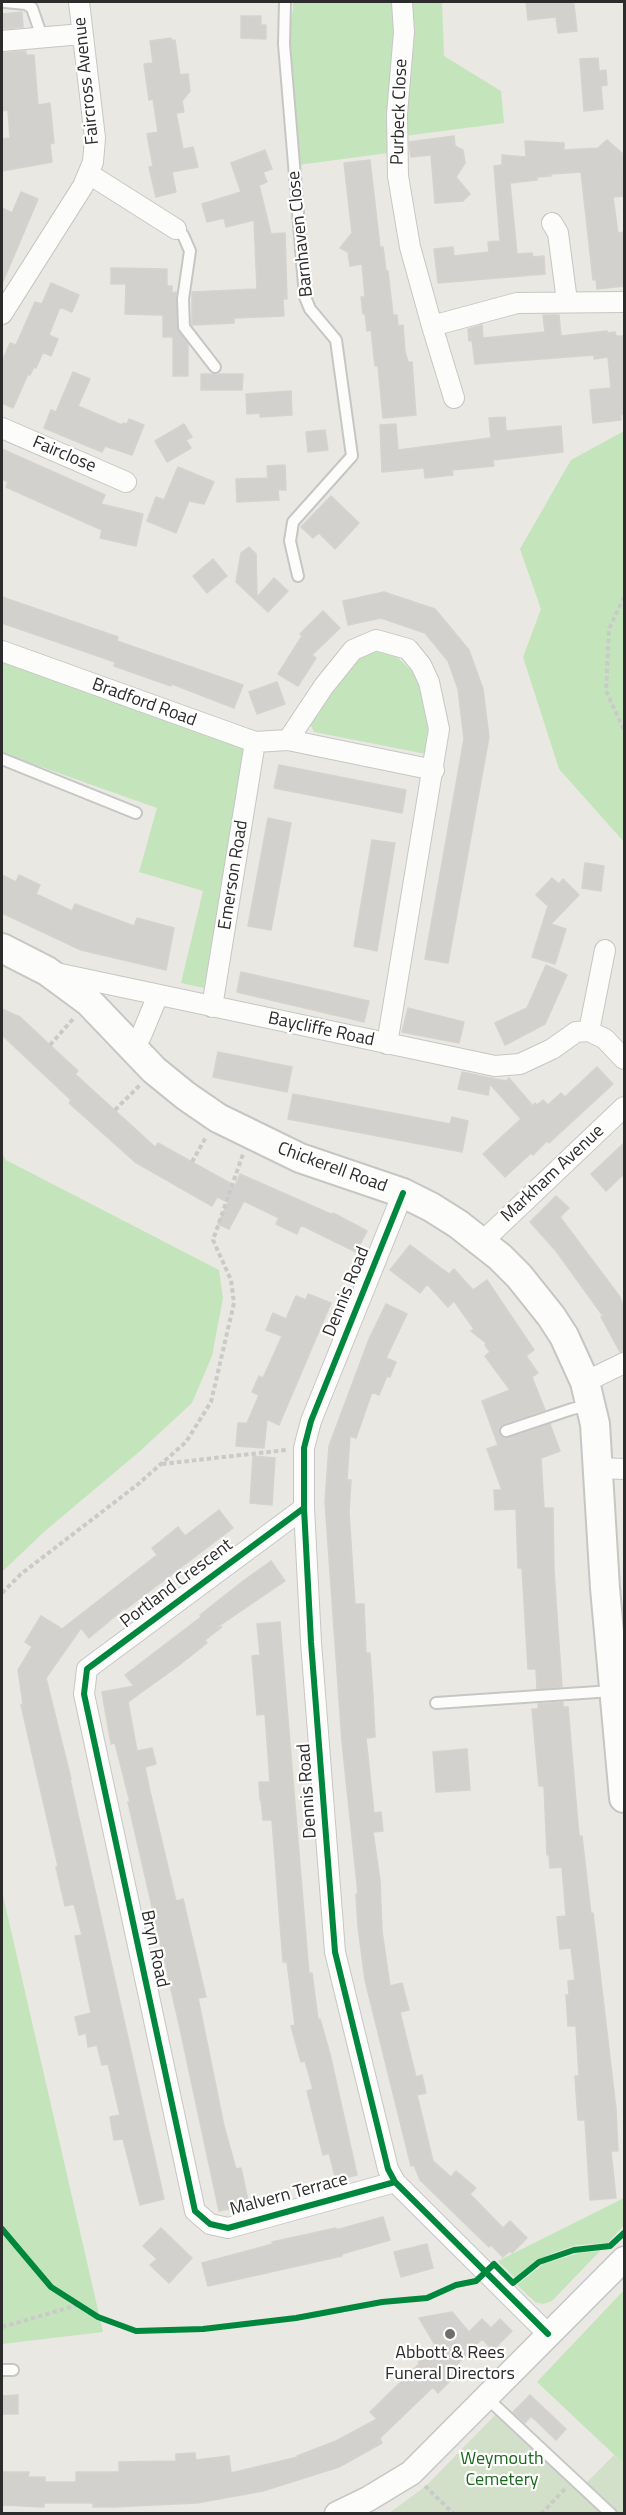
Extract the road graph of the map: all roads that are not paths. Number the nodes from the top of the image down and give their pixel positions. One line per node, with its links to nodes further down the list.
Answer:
1 (4, 2): 6 (lane)
2 (79, 2): 5 (street, Faircross Avenue)
3 (285, 2): 19 (lane, Barnhaven Close)
4 (402, 2): 14 (street, Purbeck Close)
5 (82, 34): 6 (street); 8 (street, Faircross Avenue)
6 (42, 37): 7 (street)
7 (2, 40)
8 (89, 174): 10 (street); 13 (street, Faircross Avenue)
9 (552, 223): 11 (street)
10 (176, 229): 15 (lane)
11 (567, 301): 12 (street); 14 (street)
12 (624, 302)
13 (2, 314)
14 (432, 326): 16 (street, Purbeck Close)
15 (215, 367)
16 (454, 398)
17 (2, 428): 18 (street, Fairclose)
18 (126, 482)
19 (298, 576)
20 (2, 651): 22 (street, Bradford Road)
21 (288, 740): 22 (street, Bradford Road); 24 (street, Bradford Road); 24 (street)
22 (255, 742): 30 (street, Emerson Road)
23 (2, 759): 25 (lane)
24 (434, 770): 32 (street)
25 (136, 813)
26 (2, 948): 28 (main road, Chickerell Road)
27 (605, 950): 31 (street)
28 (47, 971): 29 (street, Baycliffe Road); 33 (main road, Chickerell Road)
29 (158, 995): 30 (street, Baycliffe Road); 33 (street)
30 (212, 1007): 32 (street, Baycliffe Road)
31 (590, 1031): 32 (street, Baycliffe Road); 34 (street)
32 (387, 1044)
33 (131, 1047): 36 (main road, Chickerell Road)
34 (624, 1059)
35 (624, 1107): 37 (street, Markham Avenue)
36 (403, 1193): 37 (main road, Chickerell Road); 42 (street, Dennis Road)
37 (482, 1242): 39 (main road, Chickerell Road)
38 (624, 1363): 39 (street)
39 (588, 1394): 40 (lane); 41 (main road, Chickerell Road)
40 (506, 1431)
41 (612, 1468): 43 (main road, Chickerell Road)
42 (304, 1508): 44 (street, Portland Crescent); 47 (street, Dennis Road)
43 (620, 1691): 45 (lane); 46 (main road, Chickerell Road)
44 (84, 1694): 48 (street, Bryn Road)
45 (436, 1703)
46 (624, 1798)
47 (395, 2182): 48 (street, Malvern Terrace); 50 (street, Dennis Road)
48 (195, 2211)
49 (622, 2265): 50 (street)
50 (548, 2334): 51 (street)
51 (487, 2398): 52 (street); 53 (lane)
52 (337, 2514)
53 (610, 2514)

